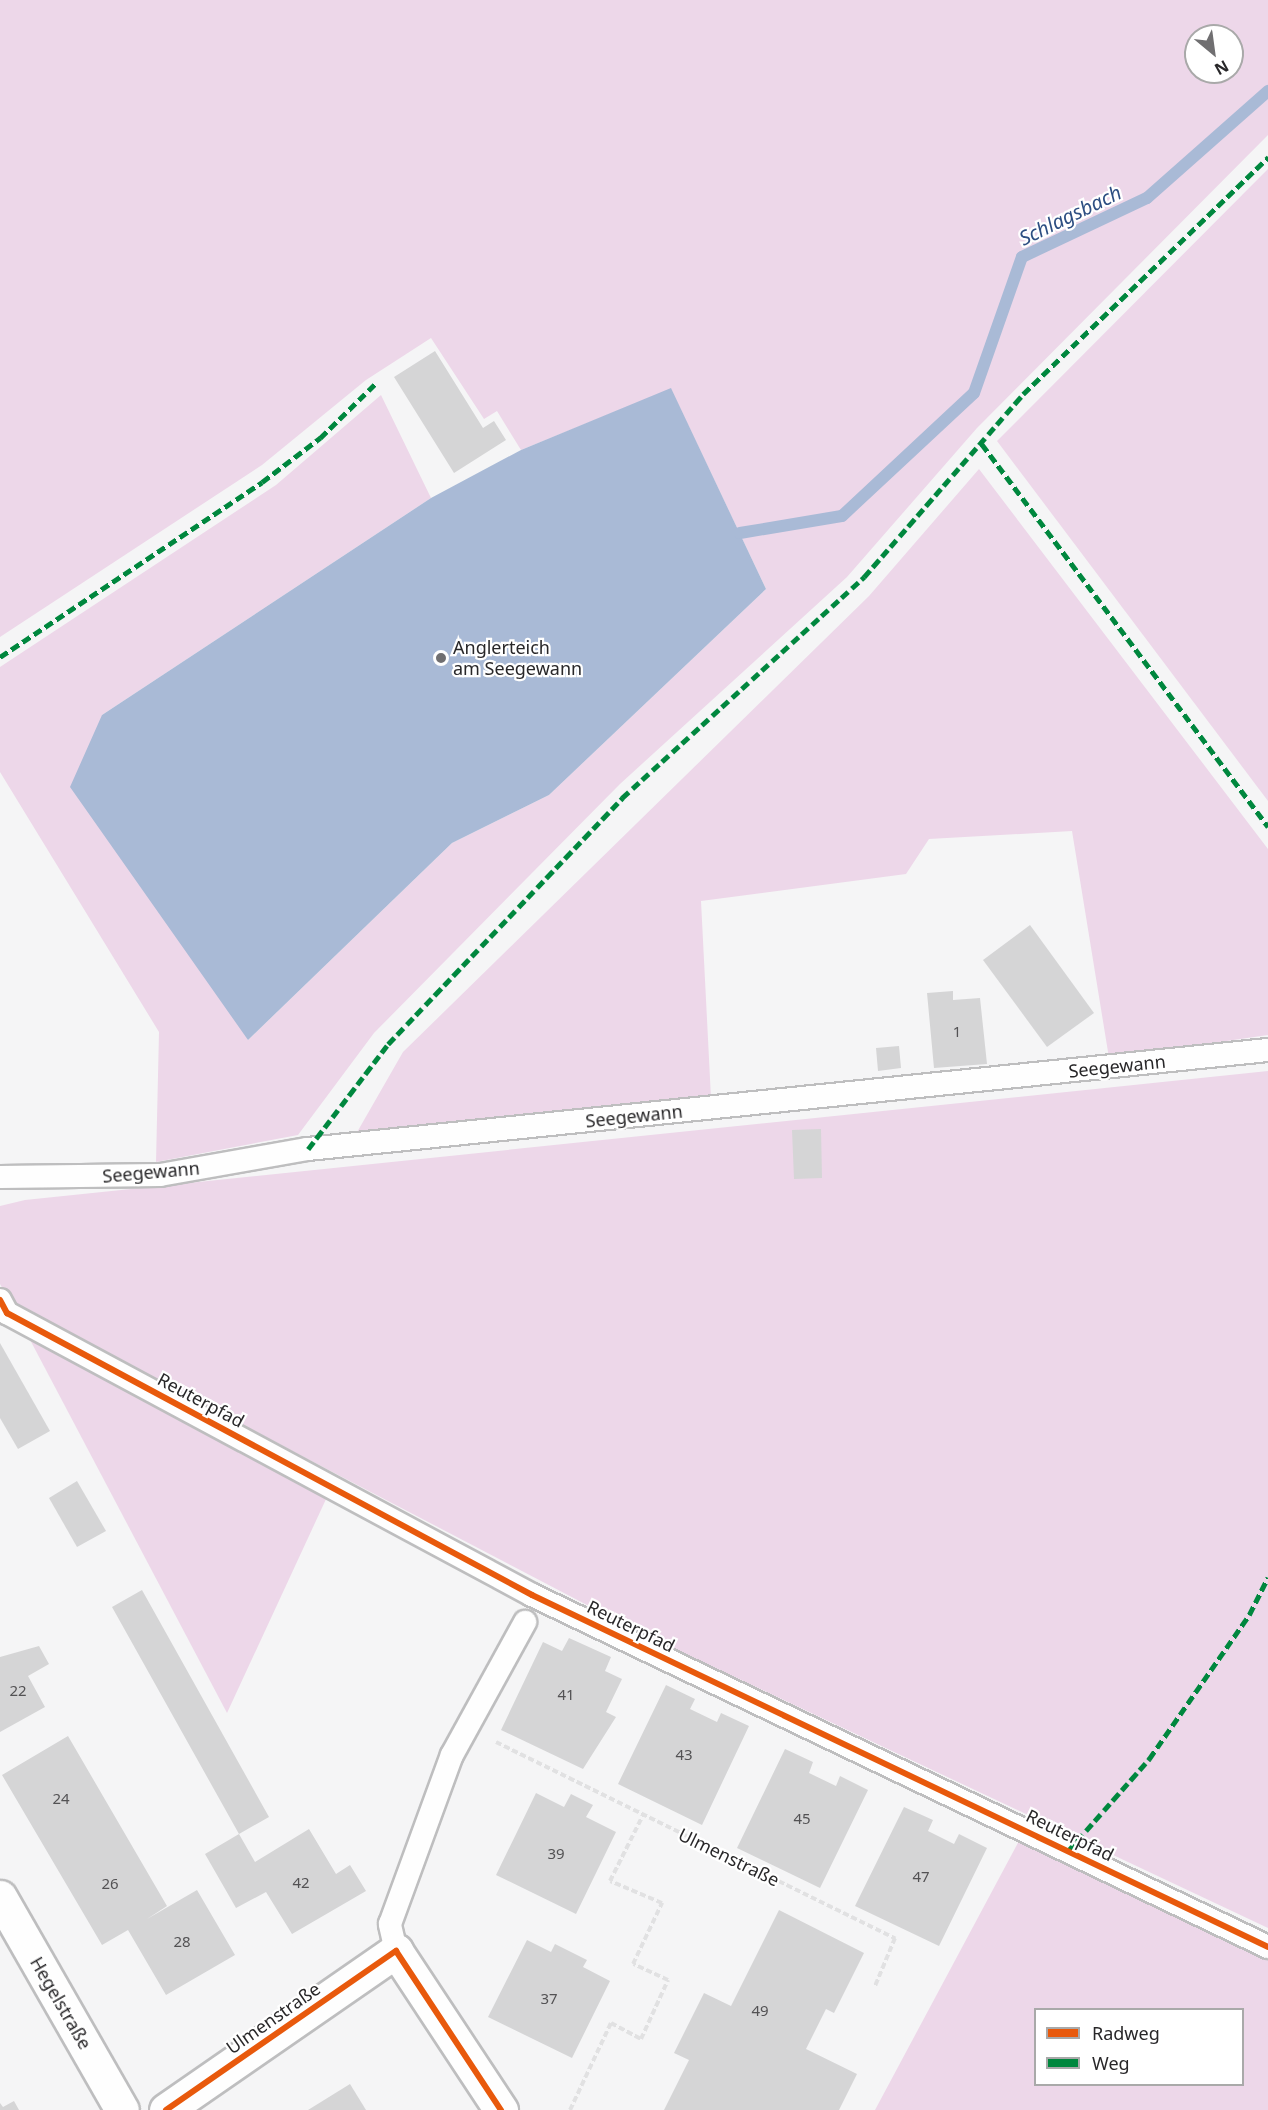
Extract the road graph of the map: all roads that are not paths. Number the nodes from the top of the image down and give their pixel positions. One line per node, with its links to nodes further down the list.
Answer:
1 (1268, 1050): 2 (lane, Seegewann)
2 (0, 1177)
3 (0, 1300): 6 (lane, Reuterpfad)
4 (525, 1622): 7 (lane)
5 (0, 1897): 8 (street, Hegelstraße)
6 (1268, 1947)
7 (396, 1951): 9 (street, Ulmenstraße); 10 (street)
8 (122, 2110)
9 (166, 2110)
10 (501, 2110)

